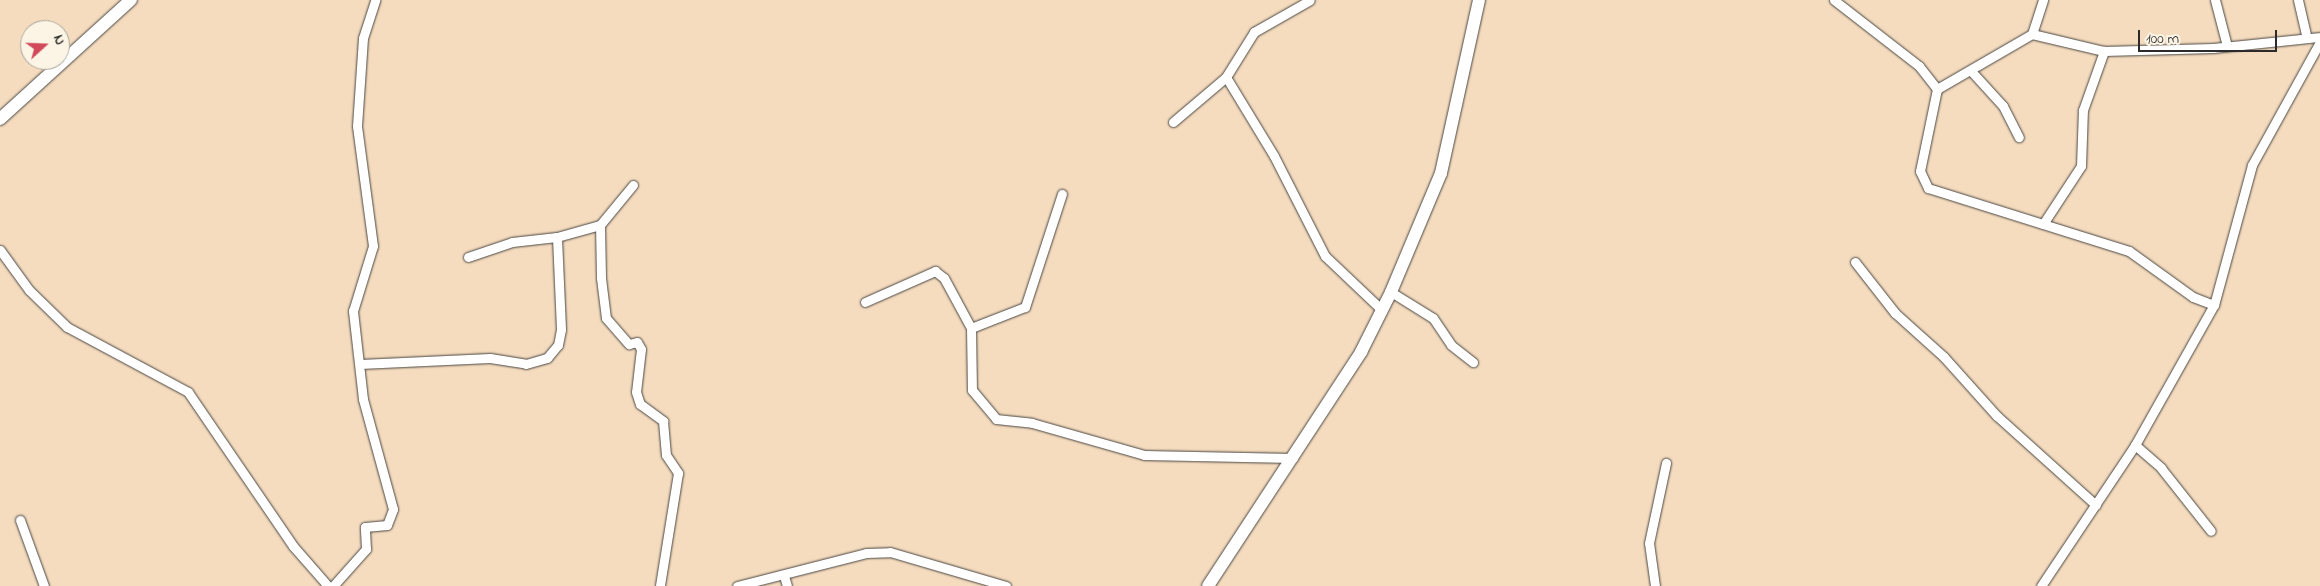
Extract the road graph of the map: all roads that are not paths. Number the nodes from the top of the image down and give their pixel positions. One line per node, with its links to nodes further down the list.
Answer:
1 (131, 0): 18 (street)
2 (375, 0): 35 (street)
3 (1310, 0): 16 (street)
4 (1479, 0): 29 (street)
5 (1834, 0): 17 (street)
6 (2043, 0): 9 (street)
7 (2215, 0): 13 (street)
8 (2298, 0): 11 (street)
9 (2032, 34): 14 (street); 15 (street)
10 (2320, 37): 11 (street)
11 (2307, 38): 13 (street)
12 (2320, 42): 31 (street)
13 (2227, 46): 14 (street)
14 (2104, 50): 23 (street)
15 (1972, 72): 17 (street); 20 (street)
16 (1226, 76): 19 (street); 32 (street)
17 (1937, 89): 23 (street)
18 (0, 119)
19 (1174, 122)
20 (2019, 137)
21 (633, 185): 24 (street)
22 (1062, 194): 33 (street)
23 (2043, 224): 31 (street)
24 (600, 225): 25 (street); 46 (street)
25 (557, 237): 27 (street); 35 (street)
26 (0, 250): 44 (street)
27 (468, 258)
28 (1855, 262): 39 (street)
29 (1391, 292): 32 (street); 34 (street)
30 (865, 302): 33 (street)
31 (2214, 306): 36 (street)
32 (1382, 310): 37 (street)
33 (971, 328): 37 (street)
34 (1473, 362)
35 (360, 364): 45 (street)
36 (2135, 445): 39 (street); 41 (street)
37 (1293, 458): 50 (street)
38 (1666, 463): 51 (street)
39 (2096, 505): 52 (street)
40 (20, 520): 43 (street)
41 (2211, 531)
42 (784, 576): 47 (street); 48 (street); 49 (street)
43 (44, 586)
44 (328, 586)
45 (333, 586)
46 (660, 586)
47 (737, 586)
48 (787, 586)
49 (1006, 586)
50 (1208, 586)
51 (1655, 586)
52 (2041, 586)

